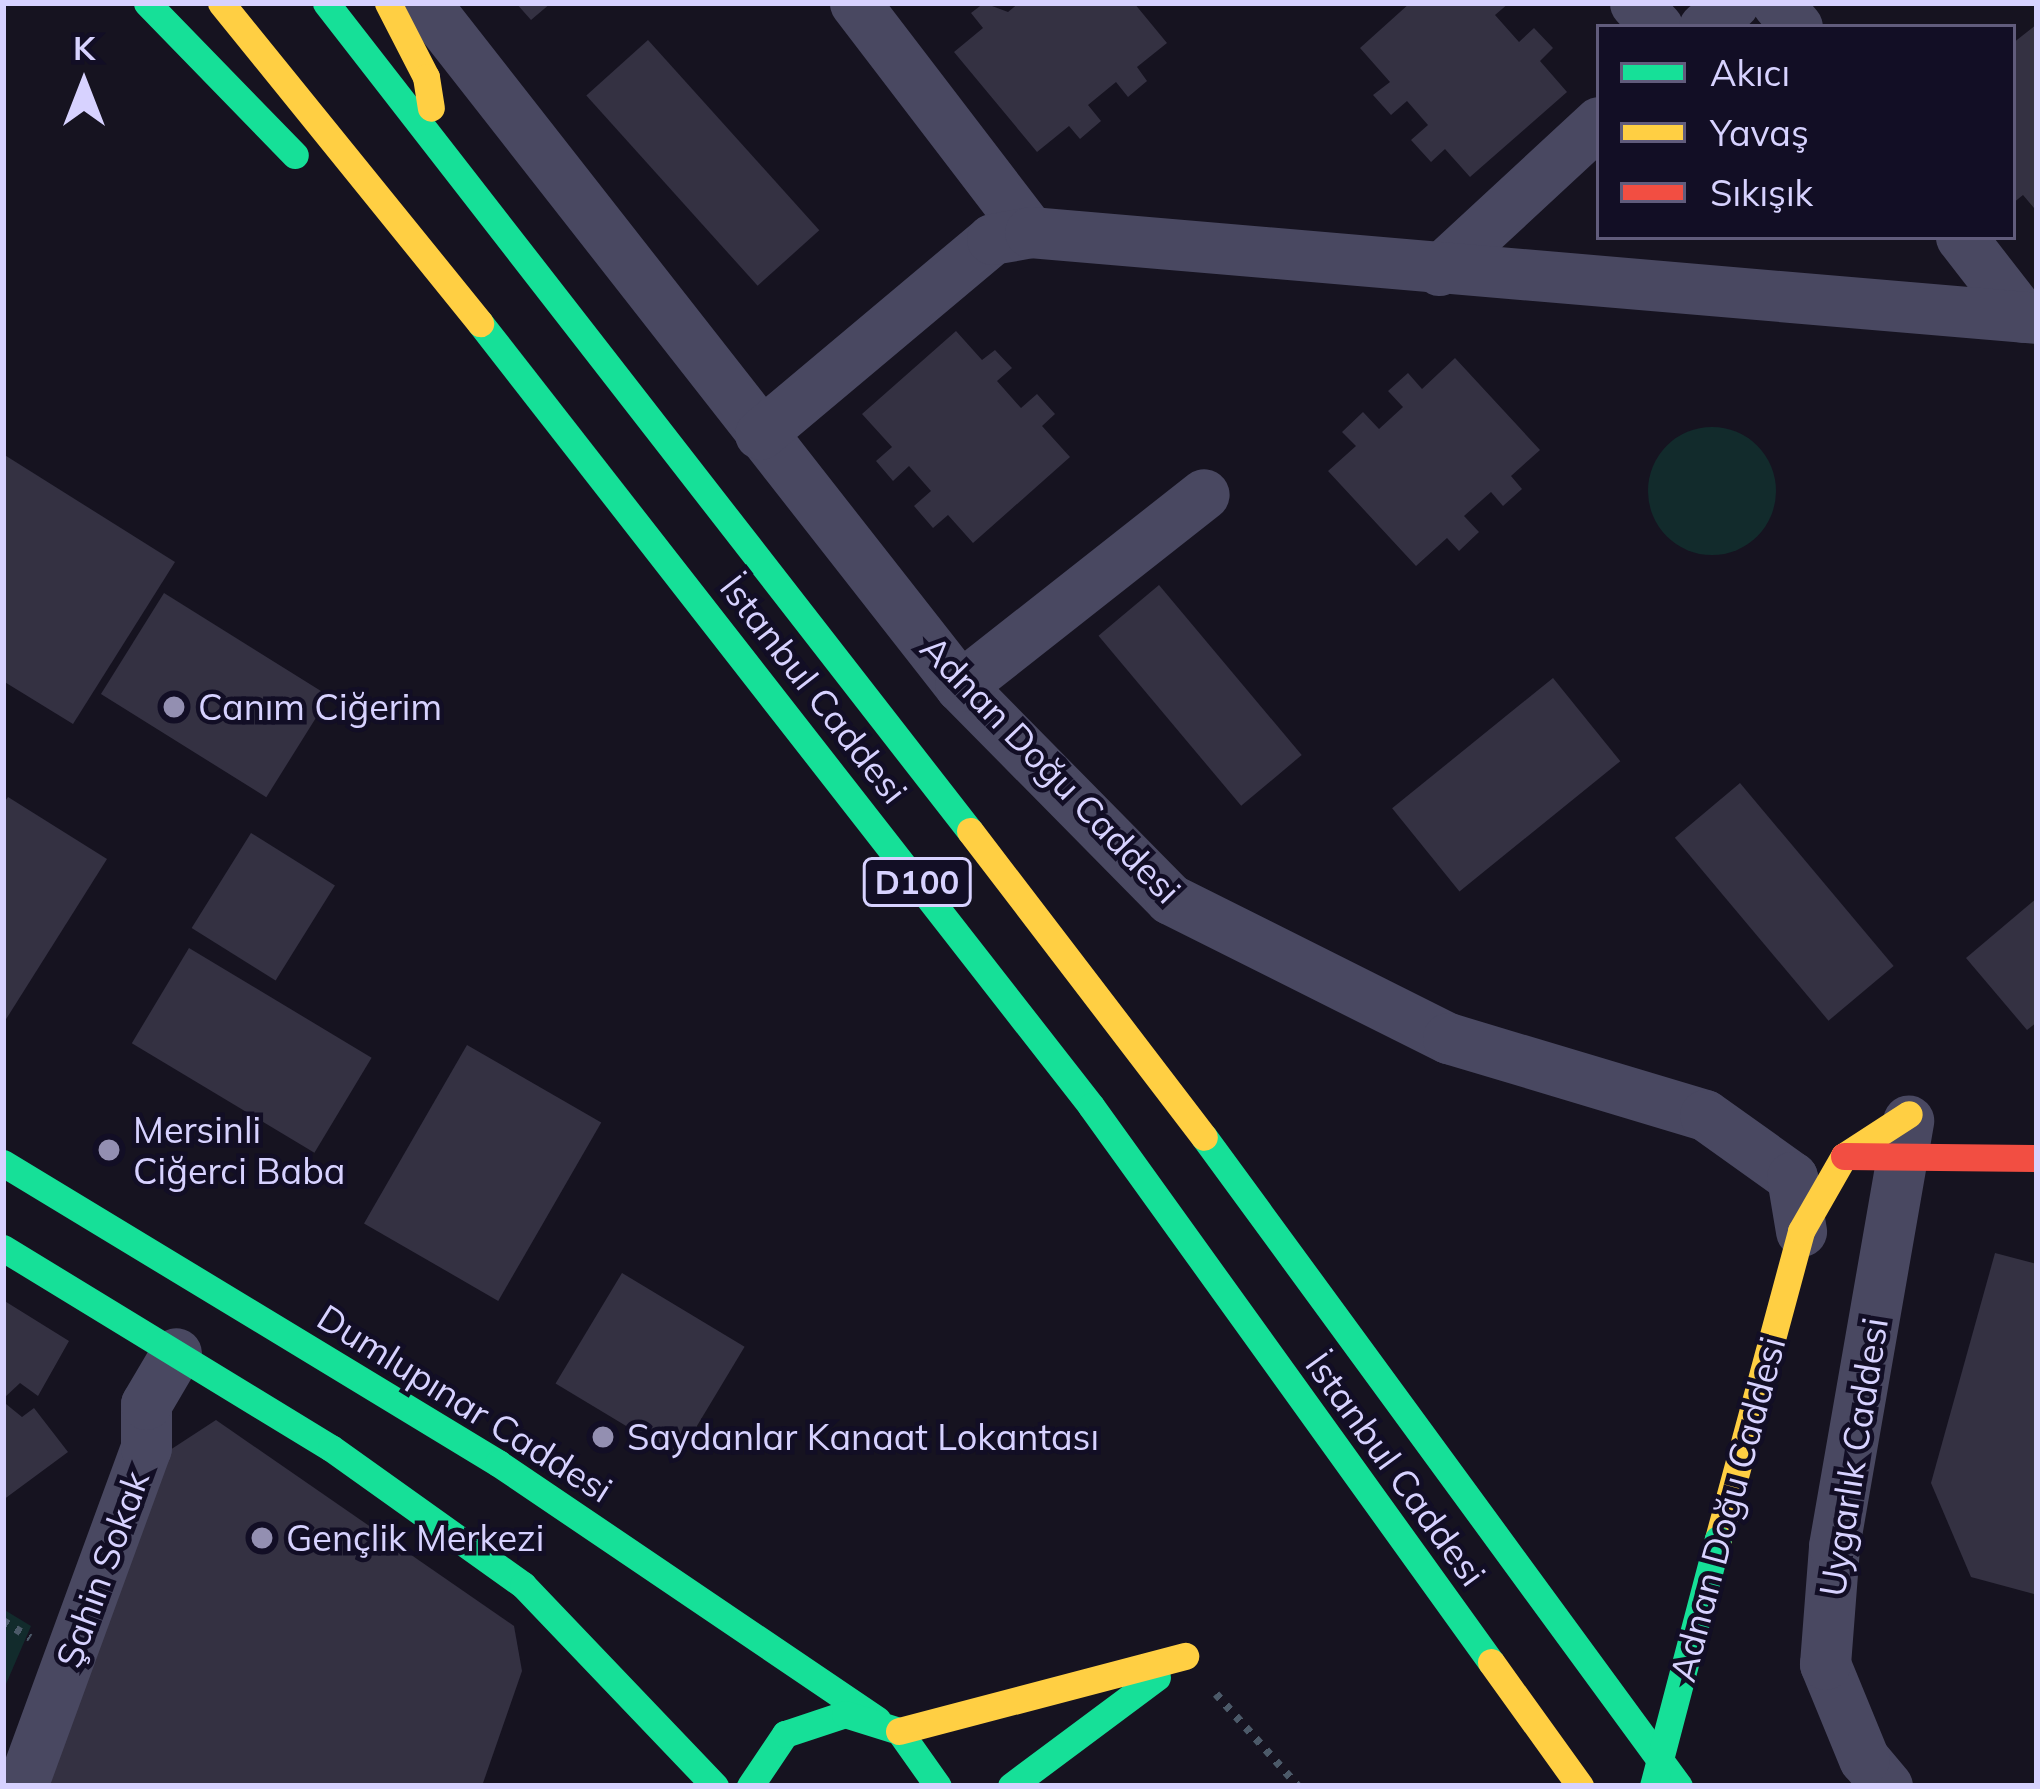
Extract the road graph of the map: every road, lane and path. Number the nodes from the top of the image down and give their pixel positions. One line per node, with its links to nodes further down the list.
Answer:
1 (147, 3): 11 (main road)
2 (221, 3): 11 (main road, İstanbul Caddesi / D100)
3 (326, 3): 10 (main road, İstanbul Caddesi)
4 (388, 3): 10 (main road)
5 (425, 3): 16 (street, Adnan Doğu Caddesi)
6 (855, 3): 12 (street)
7 (1734, 3): 8 (street)
8 (1709, 24)
9 (1596, 125): 14 (street)
10 (438, 147): 36 (main road, İstanbul Caddesi)
11 (391, 213): 34 (main road, İstanbul Caddesi / D100)
12 (1030, 232): 14 (street); 16 (street)
13 (1964, 240): 15 (street)
14 (1439, 270): 15 (street)
15 (2030, 318)
16 (760, 434): 18 (street, Adnan Doğu Caddesi)
17 (1204, 494): 18 (street)
18 (960, 686): 23 (street, Adnan Doğu Caddesi)
19 (1913, 1129): 20 (main road, Adnan Doğu Caddesi); 20 (main road); 21 (main road); 37 (street, Uygarlık Caddesi)
20 (1844, 1156): 23 (main road, Adnan Doğu Caddesi)
21 (2037, 1158)
22 (3, 1163): 27 (main road, Dumlupınar Caddesi)
23 (1801, 1232): 35 (main road, Adnan Doğu Caddesi, bridge)
24 (3, 1248): 25 (main road)
25 (176, 1353): 28 (street, Şahin Sokak); 29 (main road)
26 (1185, 1656): 27 (main road); 32 (main road); 33 (path)
27 (888, 1725): 30 (main road); 31 (main road)
28 (22, 1786)
29 (716, 1786)
30 (750, 1786)
31 (938, 1786)
32 (1011, 1786)
33 (1298, 1786)
34 (1580, 1786)
35 (1653, 1786)
36 (1679, 1786)
37 (1887, 1786)

